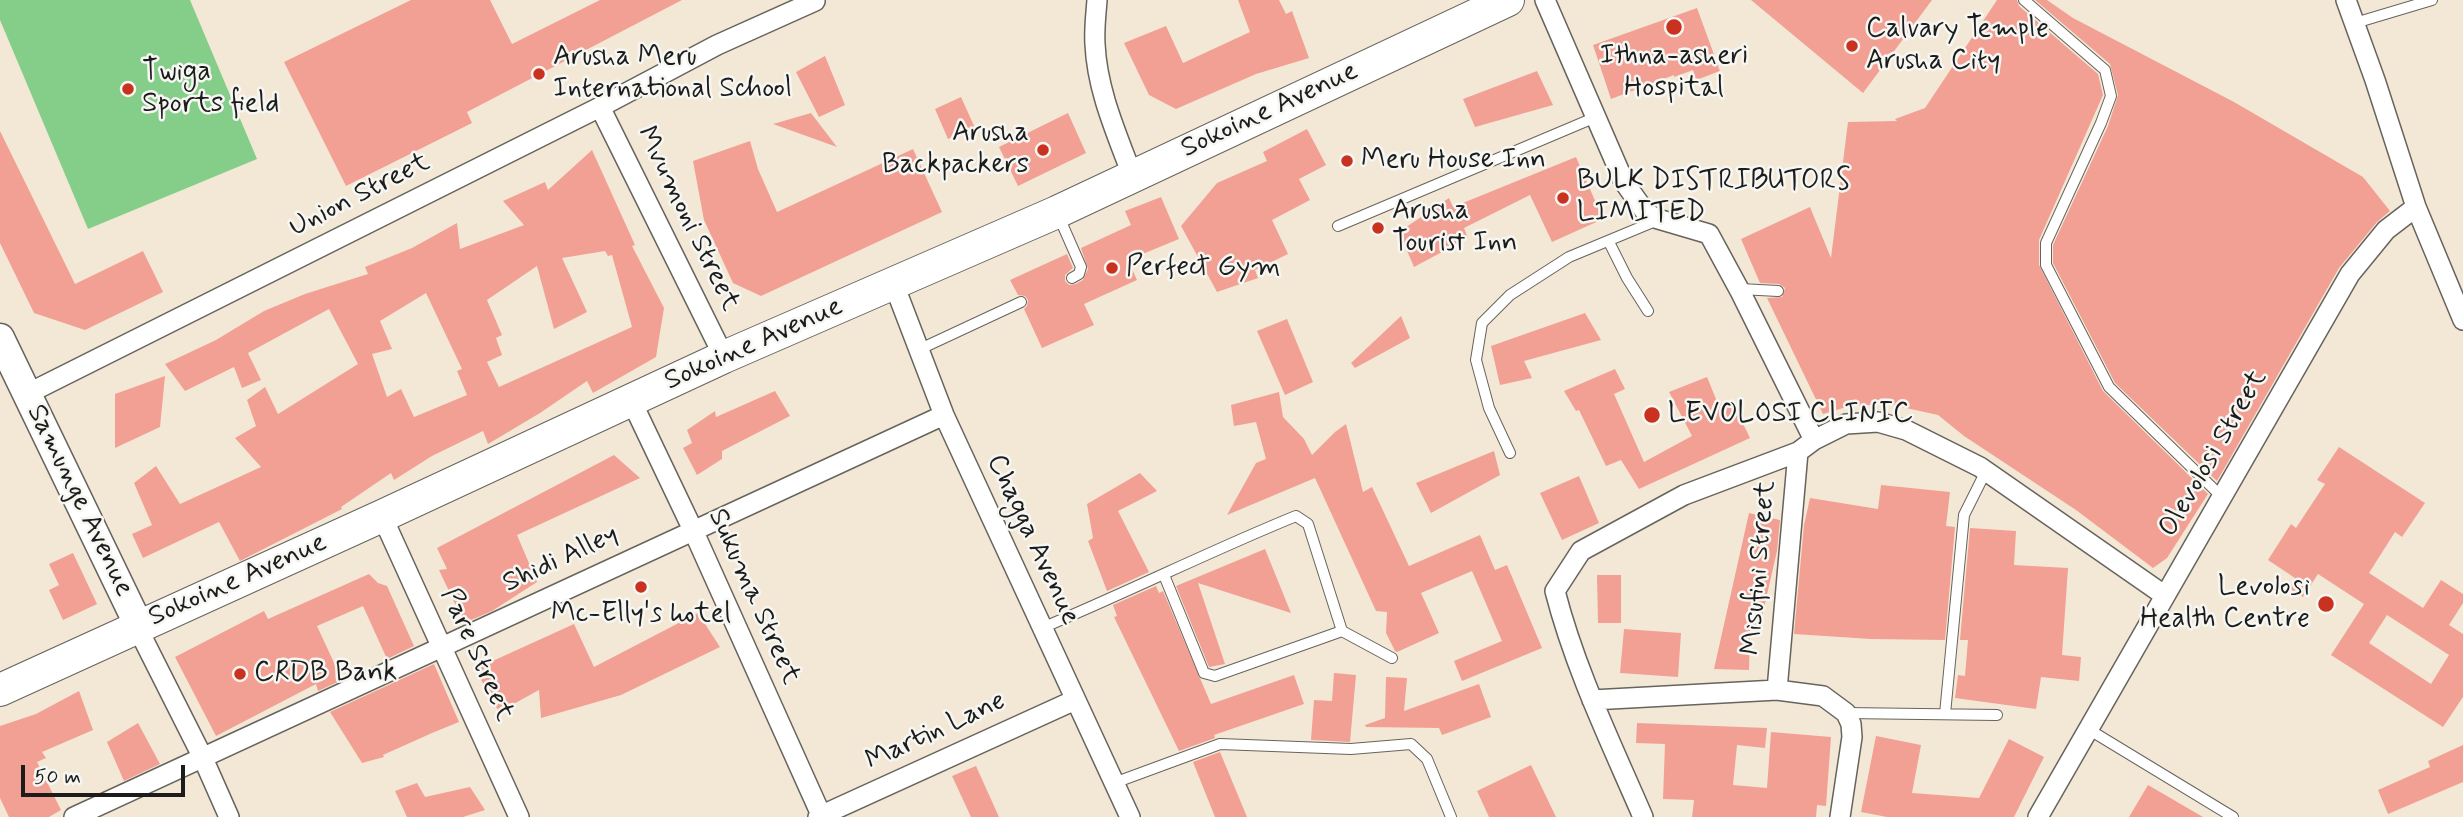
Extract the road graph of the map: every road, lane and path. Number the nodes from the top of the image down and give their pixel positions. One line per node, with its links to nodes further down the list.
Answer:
1 (815, 0): 9 (street, Union Street)
2 (1097, 0): 11 (street)
3 (1508, 0): 11 (main road, Sokoine Avenue)
4 (1545, 0): 10 (street)
5 (2024, 0): 33 (lane)
6 (2346, 0): 8 (street)
7 (2432, 0): 8 (lane)
8 (2355, 23): 12 (street)
9 (600, 107): 26 (street, Mvumoni Street); 27 (street, Union Street)
10 (1597, 117): 14 (street); 15 (lane)
11 (1132, 175): 13 (main road, Sokoine Avenue)
12 (2416, 207): 23 (street); 33 (street, Olevolosi Street)
13 (1057, 212): 17 (lane); 18 (main road, Sokoine Avenue)
14 (1658, 219): 16 (lane); 19 (street)
15 (1338, 226)
16 (1609, 242): 22 (lane); 31 (lane)
17 (1072, 278)
18 (893, 282): 25 (street, Chagga Avenue); 26 (main road, Sokoine Avenue)
19 (1739, 289): 20 (lane); 30 (street)
20 (1778, 291)
21 (1021, 302): 25 (lane)
22 (1648, 311)
23 (2463, 320)
24 (0, 338): 27 (street, Samunge Avenue)
25 (917, 350): 29 (street, Chagga Avenue)
26 (724, 356): 28 (main road, Sokoine Avenue)
27 (27, 394): 38 (street, Samunge Avenue)
28 (631, 400): 34 (main road, Sokoine Avenue); 35 (street, Sukuma Street)
29 (944, 415): 35 (street, Shidi Alley); 39 (street, Chagga Avenue)
30 (1806, 446): 32 (street); 44 (street, Misufini Street); 46 (street)
31 (1510, 453)
32 (1986, 471): 37 (street); 48 (lane)
33 (2221, 496): 37 (street, Olevolosi Street)
34 (382, 516): 38 (main road, Sokoine Avenue); 41 (street, Pare Street)
35 (693, 530): 41 (street, Shidi Alley); 56 (street, Sukuma Street)
36 (1164, 575): 39 (lane); 40 (lane); 40 (lane)
37 (2164, 595): 50 (street, Olevolosi Street)
38 (138, 626): 43 (main road, Sokoine Avenue); 51 (street)
39 (1042, 628): 45 (street, Chagga Avenue)
40 (1342, 631): 42 (lane)
41 (442, 646): 51 (street, Shidi Alley); 55 (street, Pare Street)
42 (1392, 658)
43 (0, 690)
44 (1777, 690): 46 (street); 47 (street)
45 (1075, 700): 52 (street, Chagga Avenue); 56 (street, Martin Lane)
46 (1592, 700): 59 (street)
47 (1846, 713): 48 (lane); 60 (street)
48 (1945, 714): 49 (lane)
49 (1997, 715)
50 (2088, 729): 61 (street, Olevolosi Street); 62 (lane)
51 (202, 757): 53 (street, Shidi Alley); 54 (street)
52 (1114, 783): 57 (street, Chagga Avenue); 58 (lane)
53 (74, 817)
54 (229, 817)
55 (519, 817)
56 (821, 817)
57 (1130, 817)
58 (1451, 817)
59 (1643, 817)
60 (1840, 817)
61 (2038, 817)
62 (2233, 817)

